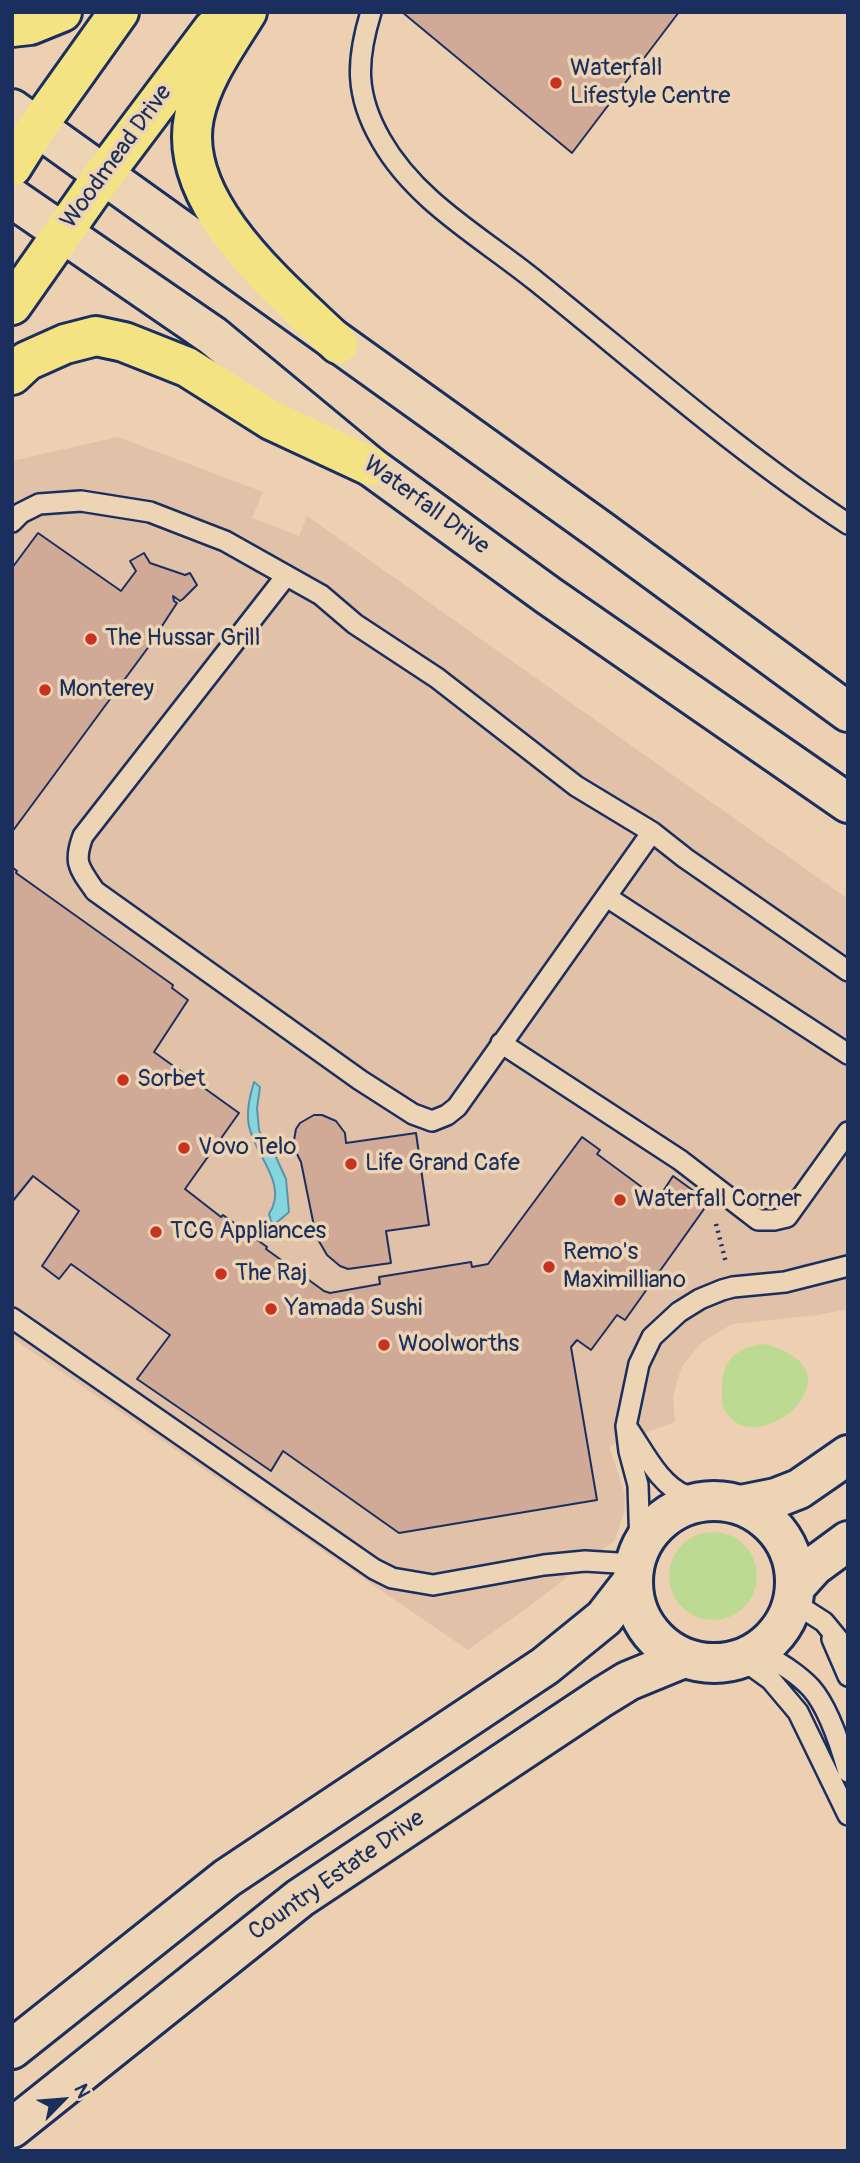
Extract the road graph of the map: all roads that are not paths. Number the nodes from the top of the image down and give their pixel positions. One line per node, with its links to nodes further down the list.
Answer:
1 (62, 12): 6 (main road)
2 (119, 12): 7 (main road)
3 (225, 12): 9 (main road, Woodmead Drive)
4 (247, 12): 13 (main road)
5 (371, 12): 17 (lane)
6 (12, 27)
7 (25, 118): 8 (main road); 9 (street)
8 (12, 167)
9 (104, 174): 11 (main road, Woodmead Drive); 13 (street)
10 (12, 198): 11 (street, Waterfall Drive)
11 (62, 232): 12 (main road, Woodmead Drive); 15 (street, Waterfall Drive)
12 (12, 305)
13 (338, 344): 19 (street)
14 (12, 375): 15 (main road)
15 (370, 466): 20 (street, Waterfall Drive)
16 (12, 522): 18 (lane)
17 (848, 524)
18 (286, 576): 21 (lane); 24 (lane)
19 (848, 712)
20 (848, 803)
21 (652, 832): 22 (lane); 23 (lane)
22 (607, 897): 24 (lane); 25 (lane)
23 (848, 971)
24 (501, 1043): 26 (lane)
25 (848, 1054)
26 (848, 1132)
27 (848, 1266): 29 (lane)
28 (12, 1318): 33 (lane)
29 (626, 1426): 31 (lane); 33 (lane)
30 (848, 1455): 31 (street)
31 (725, 1503): 33 (street); 34 (street)
32 (848, 1541): 34 (street)
33 (635, 1564): 37 (street); 41 (street)
34 (804, 1603): 35 (lane); 36 (street); 38 (lane)
35 (848, 1651)
36 (750, 1655): 37 (street); 39 (lane); 40 (lane)
37 (684, 1658): 42 (street, Country Estate Drive)
38 (848, 1676)
39 (848, 1772)
40 (848, 1815)
41 (12, 2049)
42 (12, 2127)

